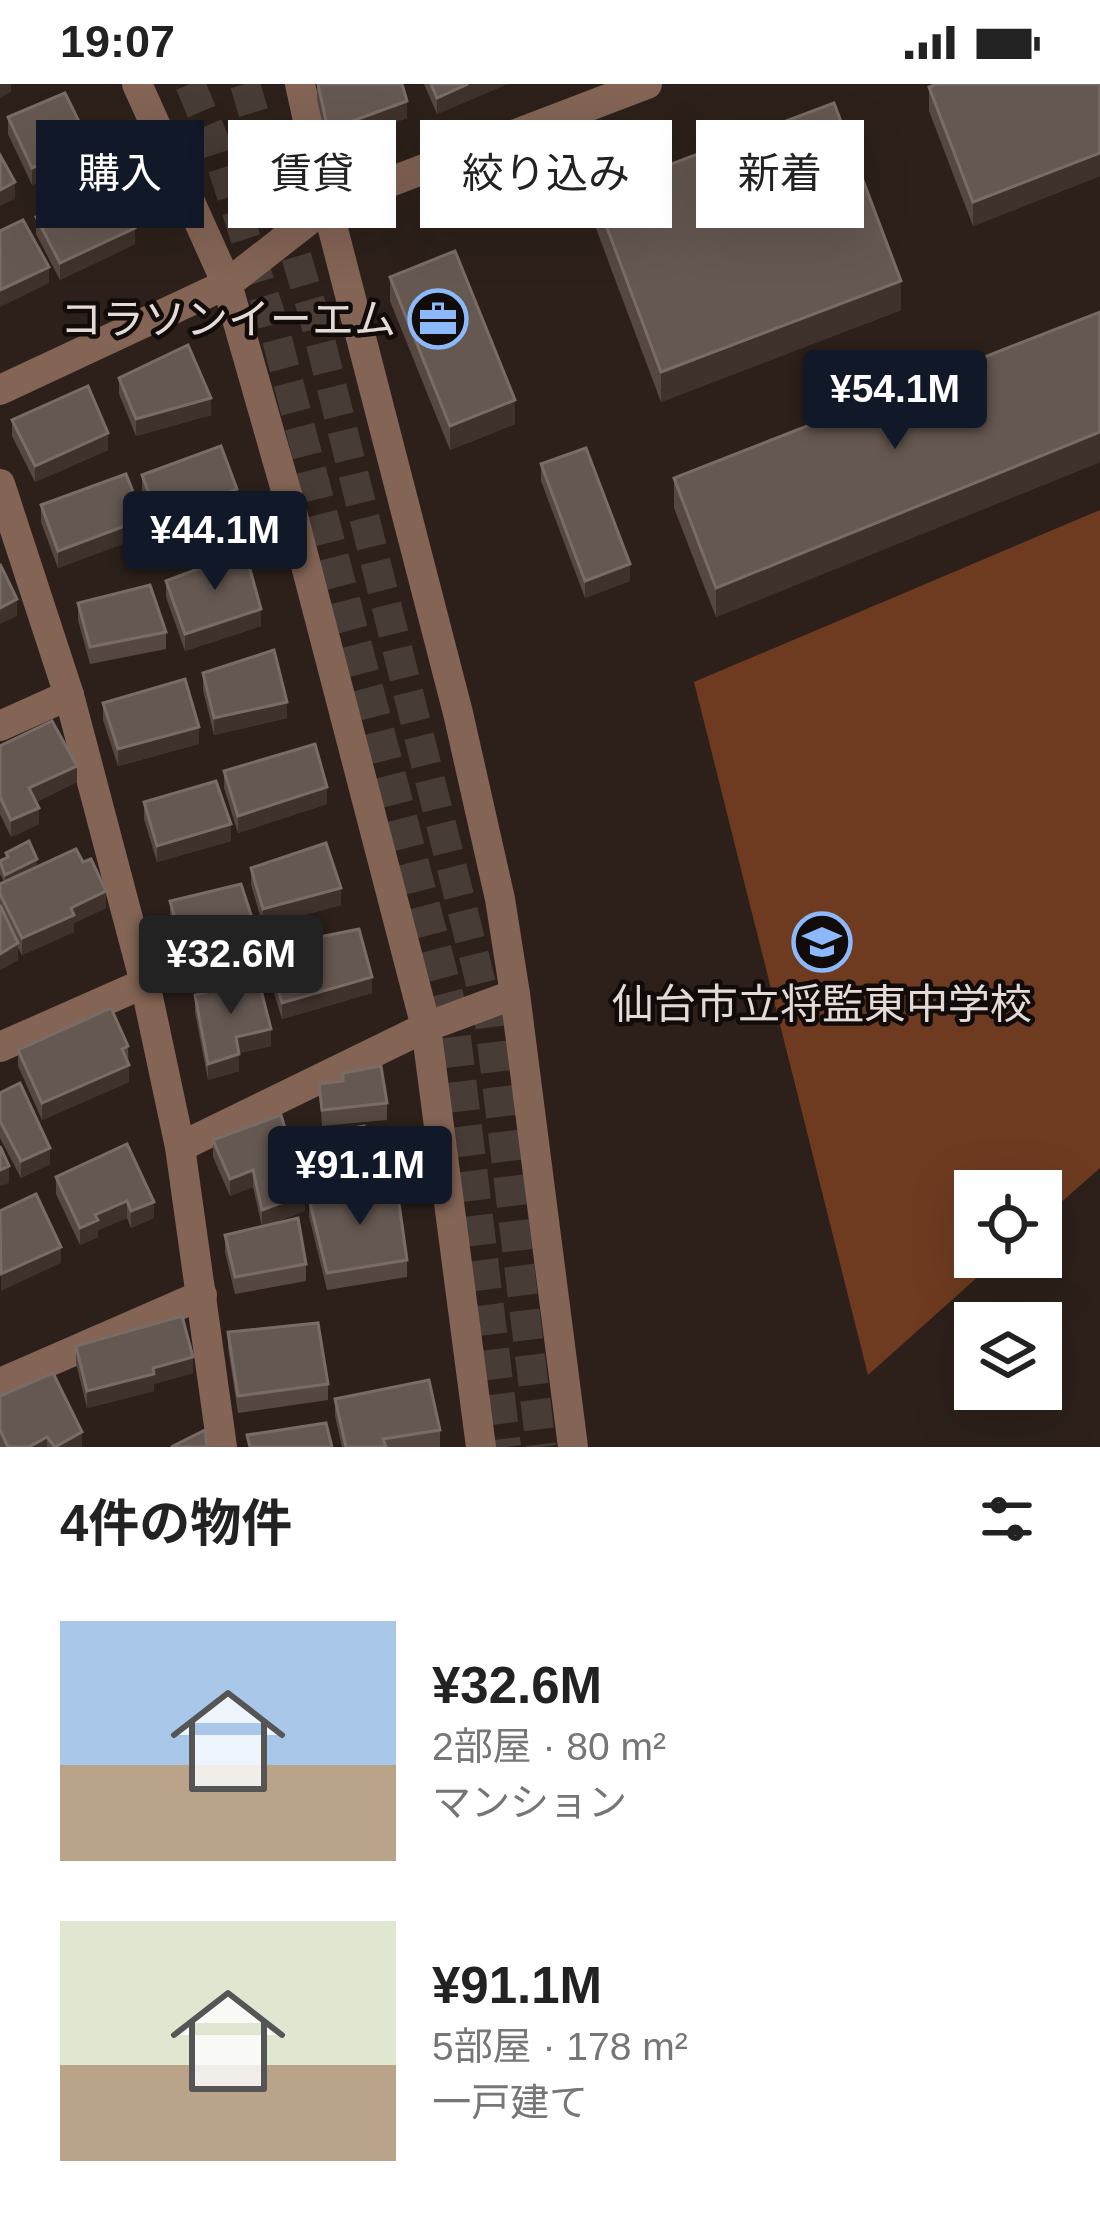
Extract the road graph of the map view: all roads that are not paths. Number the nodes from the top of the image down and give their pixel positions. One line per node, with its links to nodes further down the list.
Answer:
1 (137, 84): 8 (street)
2 (301, 84): 4 (street)
3 (647, 84): 5 (street)
4 (309, 120)
5 (396, 180)
6 (299, 228): 8 (street)
7 (333, 228): 14 (street)
8 (227, 284): 9 (street); 15 (street)
9 (0, 390)
10 (0, 484): 11 (street)
11 (69, 694): 12 (street); 13 (street)
12 (0, 726)
13 (146, 983): 16 (street); 17 (street)
14 (515, 994): 15 (street); 22 (street)
15 (425, 1027): 17 (street); 21 (street)
16 (0, 1047)
17 (180, 1147): 18 (street)
18 (202, 1295): 19 (street); 20 (street)
19 (0, 1383)
20 (222, 1447)
21 (482, 1447)
22 (573, 1447)

